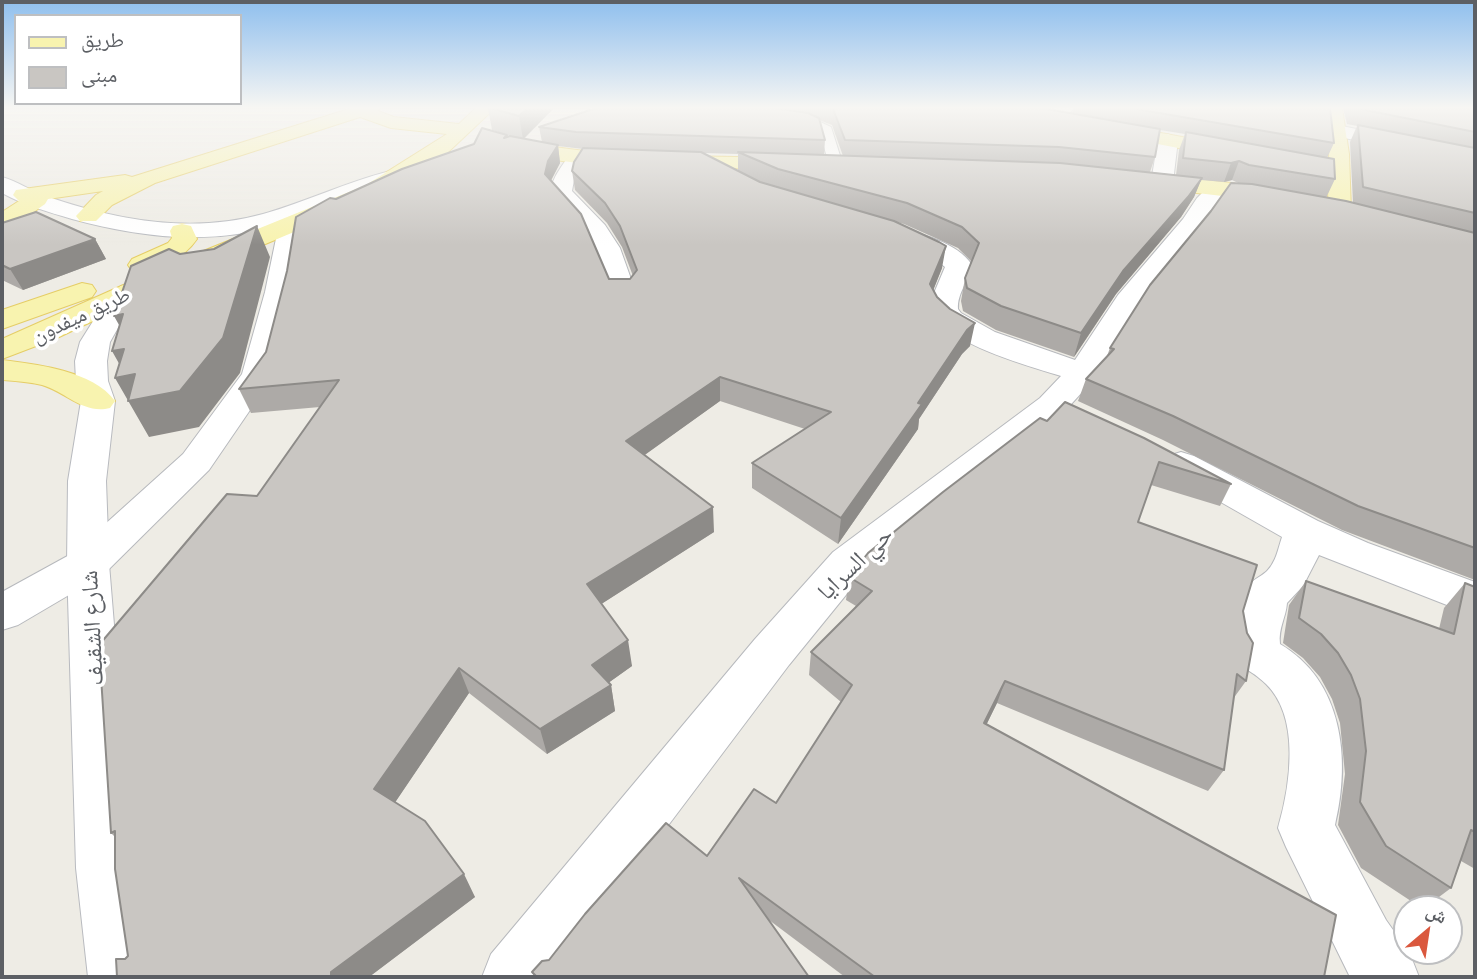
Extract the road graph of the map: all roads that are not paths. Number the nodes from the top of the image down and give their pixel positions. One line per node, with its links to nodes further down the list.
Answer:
1 (224, 154): 17 (main road)
2 (433, 154): 18 (main road, طريق ميفدون)
3 (552, 154): 9 (main road)
4 (833, 154): 13 (lane)
5 (1167, 154): 20 (street)
6 (1239, 154): 10 (main road)
7 (1339, 154): 16 (main road)
8 (1449, 154): 11 (street)
9 (578, 157): 12 (main road); 33 (street)
10 (1261, 158)
11 (1475, 159)
12 (706, 161): 13 (main road); 22 (street)
13 (836, 165): 14 (main road)
14 (863, 166)
15 (1313, 167): 16 (main road)
16 (1340, 172): 25 (main road)
17 (147, 178): 24 (main road); 26 (main road)
18 (390, 178): 29 (main road, طريق ميفدون); 31 (street)
19 (1125, 178): 20 (main road)
20 (1161, 182): 23 (main road)
21 (2, 184): 24 (street)
22 (747, 188)
23 (1231, 190): 25 (main road); 37 (street, حي السرايا)
24 (31, 197): 26 (street); 28 (main road)
25 (1339, 211): 27 (street)
26 (88, 215): 31 (street)
27 (1363, 217)
28 (2, 223)
29 (291, 224): 32 (main road, طريق ميفدون); 41 (street)
30 (868, 225): 37 (street)
31 (182, 231): 34 (main road)
32 (131, 292): 35 (main road, طريق ميفدون); 38 (street, شارع الشقيف)
33 (622, 293)
34 (5, 315)
35 (2, 350)
36 (2, 370): 38 (main road)
37 (1083, 372): 45 (street, حي السرايا)
38 (98, 401): 41 (street, شارع الشقيف)
39 (1145, 446): 40 (street)
40 (1304, 531): 42 (street); 46 (street)
41 (88, 564): 43 (street); 44 (street, شارع الشقيف)
42 (1475, 599)
43 (2, 613)
44 (120, 977)
45 (514, 977)
46 (1387, 977)

